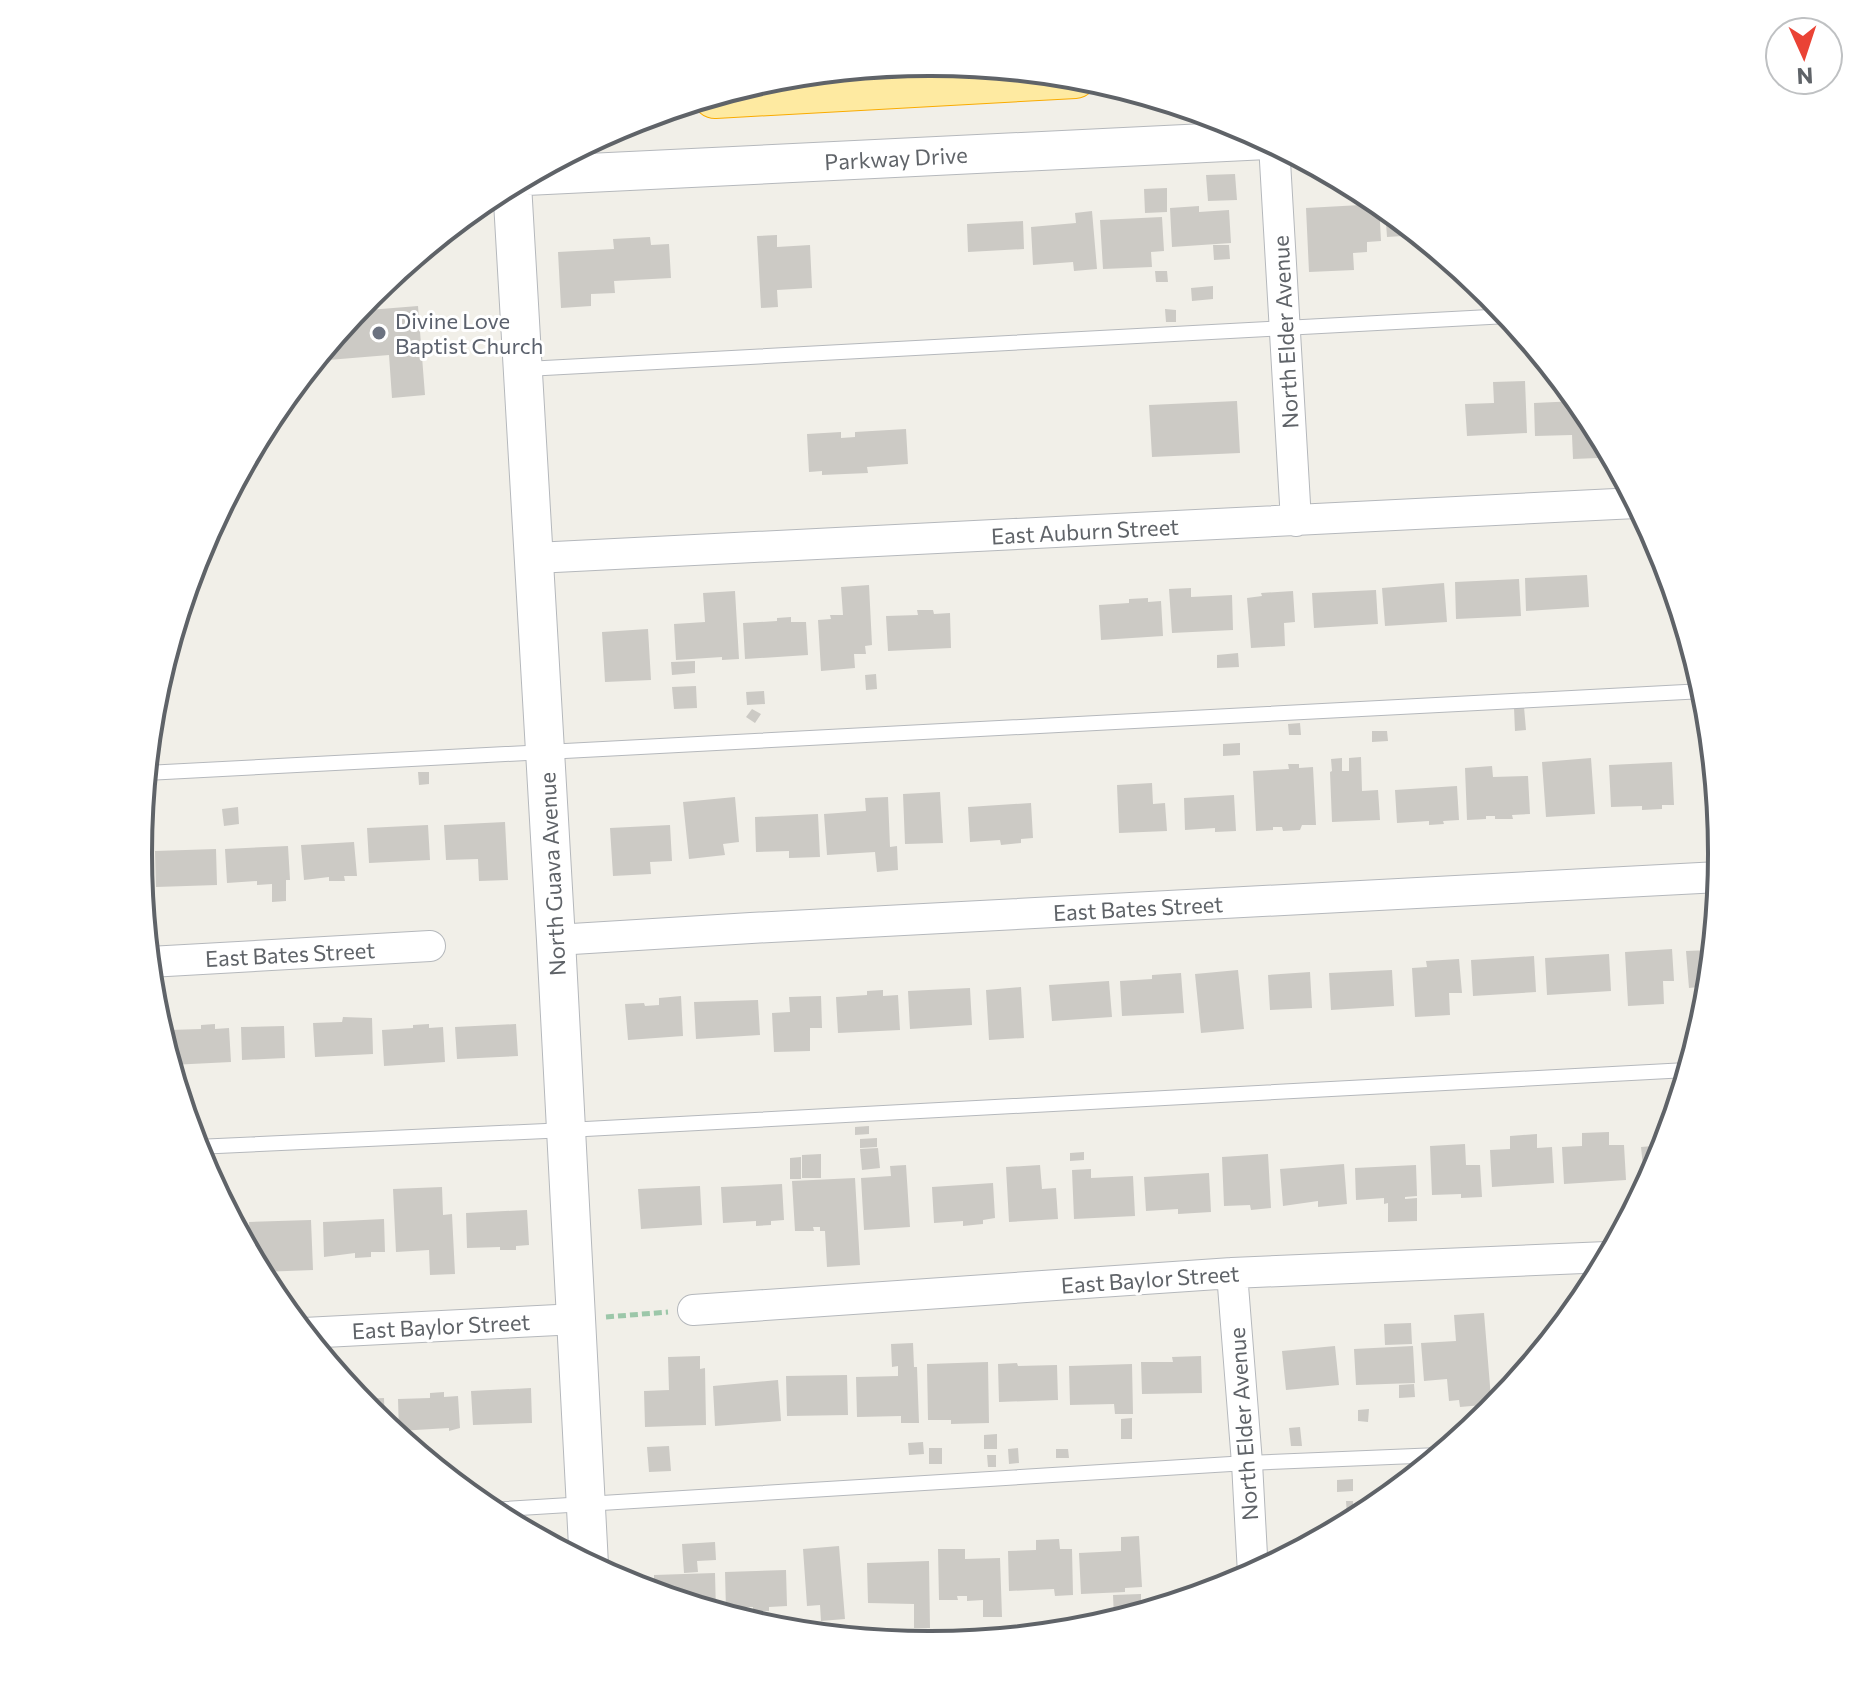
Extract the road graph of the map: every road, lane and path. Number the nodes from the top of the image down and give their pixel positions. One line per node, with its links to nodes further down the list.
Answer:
1 (1002, 80): 2 (highway)
2 (769, 93)
3 (1242, 141): 5 (street, Parkway Drive)
4 (1275, 156): 8 (street, North Elder Avenue)
5 (551, 175)
6 (513, 198): 9 (street, North Guava Avenue)
7 (1492, 317): 8 (lane)
8 (1285, 327): 9 (lane); 11 (street, North Elder Avenue)
9 (523, 369): 12 (street, North Guava Avenue)
10 (1624, 504): 11 (street, East Auburn Street)
11 (1296, 521): 12 (street, East Auburn Street)
12 (535, 558): 14 (street, North Guava Avenue)
13 (1691, 692): 14 (lane)
14 (545, 752): 15 (lane); 17 (street, North Guava Avenue)
15 (157, 772)
16 (1707, 878): 17 (street, East Bates Street)
17 (556, 940): 21 (street, North Guava Avenue)
18 (430, 946): 19 (street, East Bates Street)
19 (160, 961)
20 (1676, 1071): 21 (lane)
21 (567, 1130): 22 (lane); 26 (street, North Guava Avenue)
22 (210, 1146)
23 (1593, 1258): 24 (street, East Baylor Street)
24 (1232, 1273): 25 (street, East Baylor Street); 29 (street, North Elder Avenue)
25 (693, 1310): 26 (path)
26 (577, 1319): 27 (street, East Baylor Street); 30 (street, North Guava Avenue)
27 (317, 1332)
28 (1421, 1456): 29 (lane)
29 (1247, 1463): 30 (lane); 33 (street, North Elder Avenue)
30 (586, 1505): 31 (lane); 32 (street, North Guava Avenue)
31 (512, 1509)
32 (588, 1552)
33 (1252, 1561)

